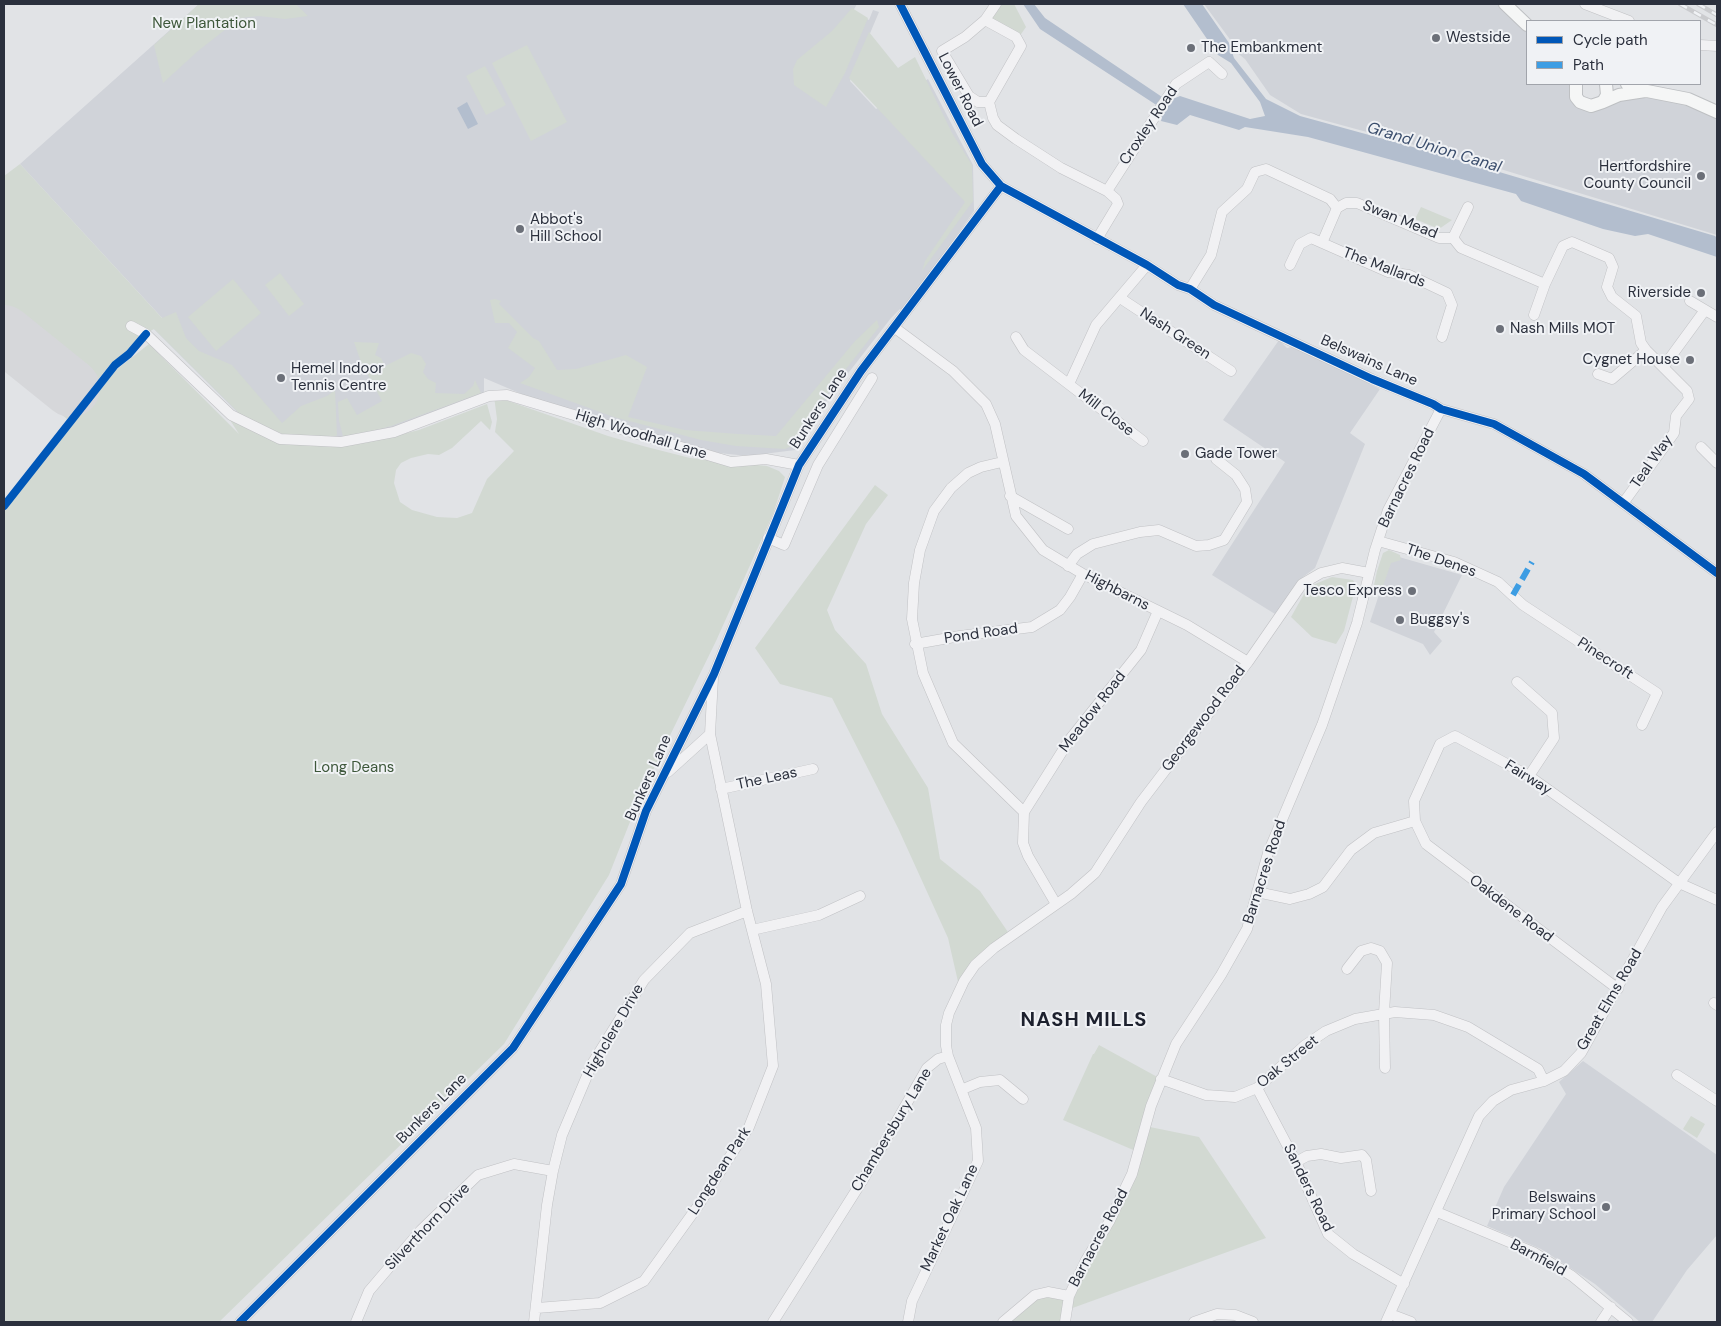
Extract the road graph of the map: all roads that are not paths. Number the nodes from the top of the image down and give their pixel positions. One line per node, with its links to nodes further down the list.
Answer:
1 (900, 4): 18 (street, Lower Road)
2 (996, 4): 5 (street)
3 (1585, 4): 6 (street)
4 (1511, 6): 7 (main road)
5 (985, 20): 15 (street); 15 (street)
6 (1626, 20)
7 (1526, 25)
8 (1701, 45): 9 (street)
9 (1717, 46)
10 (1222, 74): 19 (street, Croxley Road)
11 (1606, 85): 16 (main road)
12 (1635, 85): 14 (main road)
13 (1574, 87): 16 (main road)
14 (1650, 87): 16 (main road); 17 (main road)
15 (989, 102): 19 (street)
16 (1602, 102)
17 (1717, 112)
18 (1001, 186): 23 (street, Belswains Lane); 35 (street, Bunkers Lane)
19 (1107, 191): 23 (street)
20 (1342, 206): 22 (street, Swan Mead); 24 (street); 28 (street)
21 (1468, 207): 22 (street, Swan Mead)
22 (1453, 238): 27 (street, Swan Mead)
23 (1098, 239): 25 (street, Belswains Lane)
24 (1322, 243): 26 (street, The Mallards); 37 (street, The Mallards)
25 (1147, 265): 28 (street, Belswains Lane); 29 (street, Mill Close)
26 (1290, 265)
27 (1545, 284): 32 (street); 38 (street)
28 (1190, 289): 44 (street, Belswains Lane)
29 (1120, 298): 40 (street, Nash Green); 43 (street, Mill Close)
30 (1690, 301): 31 (street)
31 (1705, 310): 33 (street); 39 (street)
32 (1534, 315)
33 (1716, 316)
34 (130, 326): 50 (street, High Woodhall Lane)
35 (895, 328): 48 (street); 50 (street, Bunkers Lane)
36 (1016, 337): 43 (street, Mill Close)
37 (1442, 337)
38 (1646, 350): 39 (street, Teal Way); 41 (street)
39 (1664, 366): 52 (street, Teal Way)
40 (1231, 371)
41 (1598, 374)
42 (872, 378): 54 (street)
43 (1069, 384): 45 (street, Mill Close)
44 (1441, 410): 52 (street, Belswains Lane); 55 (street, Barnacres Road)
45 (1144, 441)
46 (1702, 447): 49 (street)
47 (1216, 459): 56 (street)
48 (1002, 462): 51 (street, Highbarns); 62 (street)
49 (1717, 463)
50 (799, 465): 54 (street, Bunkers Lane)
51 (1010, 496): 53 (street); 56 (street, Highbarns)
52 (1624, 502): 57 (street, Belswains Lane)
53 (1068, 529)
54 (768, 538): 64 (street, Bunkers Lane)
55 (1378, 541): 58 (street, Barnacres Road); 60 (street, The Denes)
56 (1068, 566): 59 (street, Highbarns)
57 (1717, 572)
58 (1369, 573): 63 (street, Georgewood Road); 76 (street, Barnacres Road)
59 (1083, 574): 61 (street, Highbarns); 62 (street, Pond Road)
60 (1524, 606): 66 (street, Pinecroft)
61 (1158, 611): 63 (street, Highbarns); 72 (street, Meadow Road)
62 (915, 644): 72 (street)
63 (1248, 662): 79 (street, Georgewood Road)
64 (714, 674): 67 (street, Longdean Park); 69 (street, Bunkers Lane)
65 (1517, 682): 70 (street)
66 (1642, 725)
67 (710, 734): 69 (street); 71 (street, Longdean Park)
68 (813, 769): 71 (street, The Leas)
69 (664, 776): 103 (street, Bunkers Lane)
70 (1529, 776): 73 (street, Fairway); 75 (street, Fairway)
71 (721, 789): 80 (street, Longdean Park)
72 (1024, 812): 79 (street)
73 (1415, 821): 76 (street); 83 (street, Oakdene Road)
74 (1717, 832): 75 (street, Great Elms Road)
75 (1678, 883): 78 (street, Fairway); 83 (street, Great Elms Road)
76 (1257, 892): 88 (street, Barnacres Road)
77 (860, 896): 81 (street)
78 (1717, 900)
79 (1056, 904): 85 (street, Chambersbury Lane)
80 (747, 911): 81 (street, Longdean Park); 95 (street, Highclere Drive)
81 (752, 930): 101 (street, Longdean Park)
82 (1347, 969): 84 (street)
83 (1618, 990): 89 (street, Great Elms Road)
84 (1384, 1013): 86 (street); 89 (street, Oak Street); 90 (street, Oak Street)
85 (948, 1056): 91 (street, Market Oak Lane); 106 (street, Chambersbury Lane)
86 (1386, 1068)
87 (1677, 1075): 93 (street)
88 (1161, 1079): 90 (street, Oak Street); 99 (street, Barnacres Road)
89 (1544, 1081): 97 (street, Great Elms Road)
90 (1257, 1088): 94 (street, Sanders Road)
91 (963, 1089): 92 (street); 107 (street, Market Oak Lane)
92 (1023, 1100)
93 (1717, 1101)
94 (1296, 1162): 96 (street); 98 (street, Sanders Road)
95 (553, 1171): 101 (street, Highclere Drive); 104 (street, Silverthorn Drive)
96 (1372, 1191)
97 (1437, 1212): 98 (street, Great Elms Road); 100 (street, Barnfield)
98 (1404, 1284): 102 (street, Great Elms Road)
99 (1069, 1296): 108 (street); 109 (street, Barnacres Road)
100 (1611, 1307): 113 (street); 114 (street, Barnfield)
101 (537, 1308): 105 (street, Highclere Drive)
102 (1388, 1318): 112 (street)
103 (240, 1322)
104 (356, 1322)
105 (534, 1322)
106 (773, 1322)
107 (908, 1322)
108 (1003, 1322)
109 (1065, 1322)
110 (1194, 1322): 111 (street)
111 (1253, 1322)
112 (1411, 1322)
113 (1601, 1322)
114 (1628, 1322)

